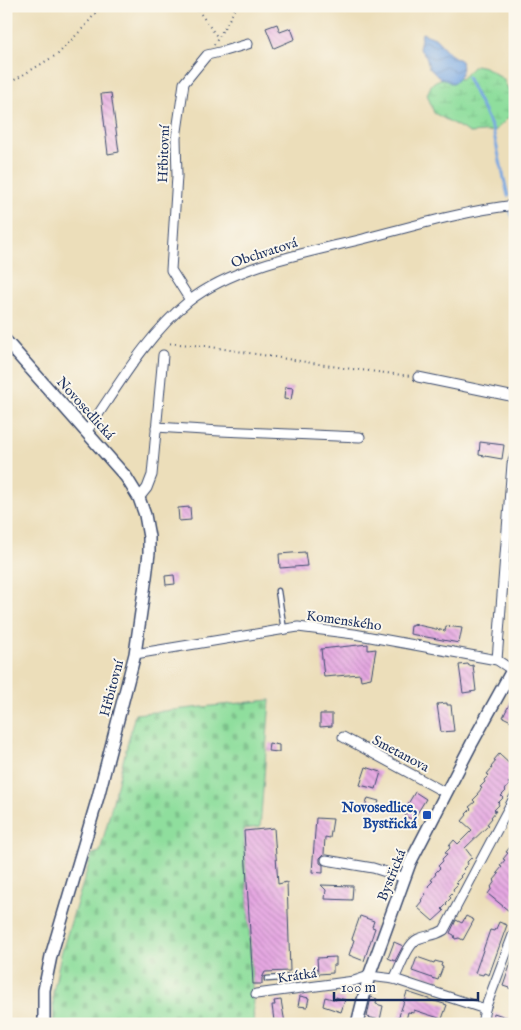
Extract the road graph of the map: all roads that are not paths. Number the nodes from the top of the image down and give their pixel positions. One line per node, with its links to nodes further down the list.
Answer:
1 (248, 44): 3 (street, Hřbitovní)
2 (515, 205): 3 (street, Obchvatová)
3 (190, 300): 9 (street, Obchvatová)
4 (6, 341): 9 (street, Novosedlická)
5 (163, 355): 8 (street)
6 (418, 377): 7 (street)
7 (515, 397)
8 (156, 427): 10 (street); 12 (street)
9 (87, 431): 12 (street, Novosedlická)
10 (360, 438)
11 (515, 456): 16 (street)
12 (139, 498): 15 (street, Hřbitovní)
13 (278, 591): 14 (lane)
14 (284, 630): 15 (street, Komenského); 16 (street, Komenského)
15 (135, 654): 30 (street, Hřbitovní)
16 (497, 660): 17 (street, Komenského)
17 (514, 669): 19 (street, Bystřická)
18 (343, 737): 19 (street, Smetanova)
19 (446, 793): 22 (street, Bystřická)
20 (515, 796): 27 (street)
21 (326, 860): 22 (street)
22 (405, 878): 24 (street, Bystřická)
23 (515, 930): 29 (street)
24 (369, 976): 27 (street, Krátká); 28 (street, Krátká); 31 (street, Bystřická)
25 (295, 977): 26 (lane)
26 (267, 979)
27 (394, 979): 29 (street, Krátká)
28 (256, 994)
29 (485, 1010): 32 (street)
30 (44, 1024)
31 (356, 1024)
32 (482, 1024)

